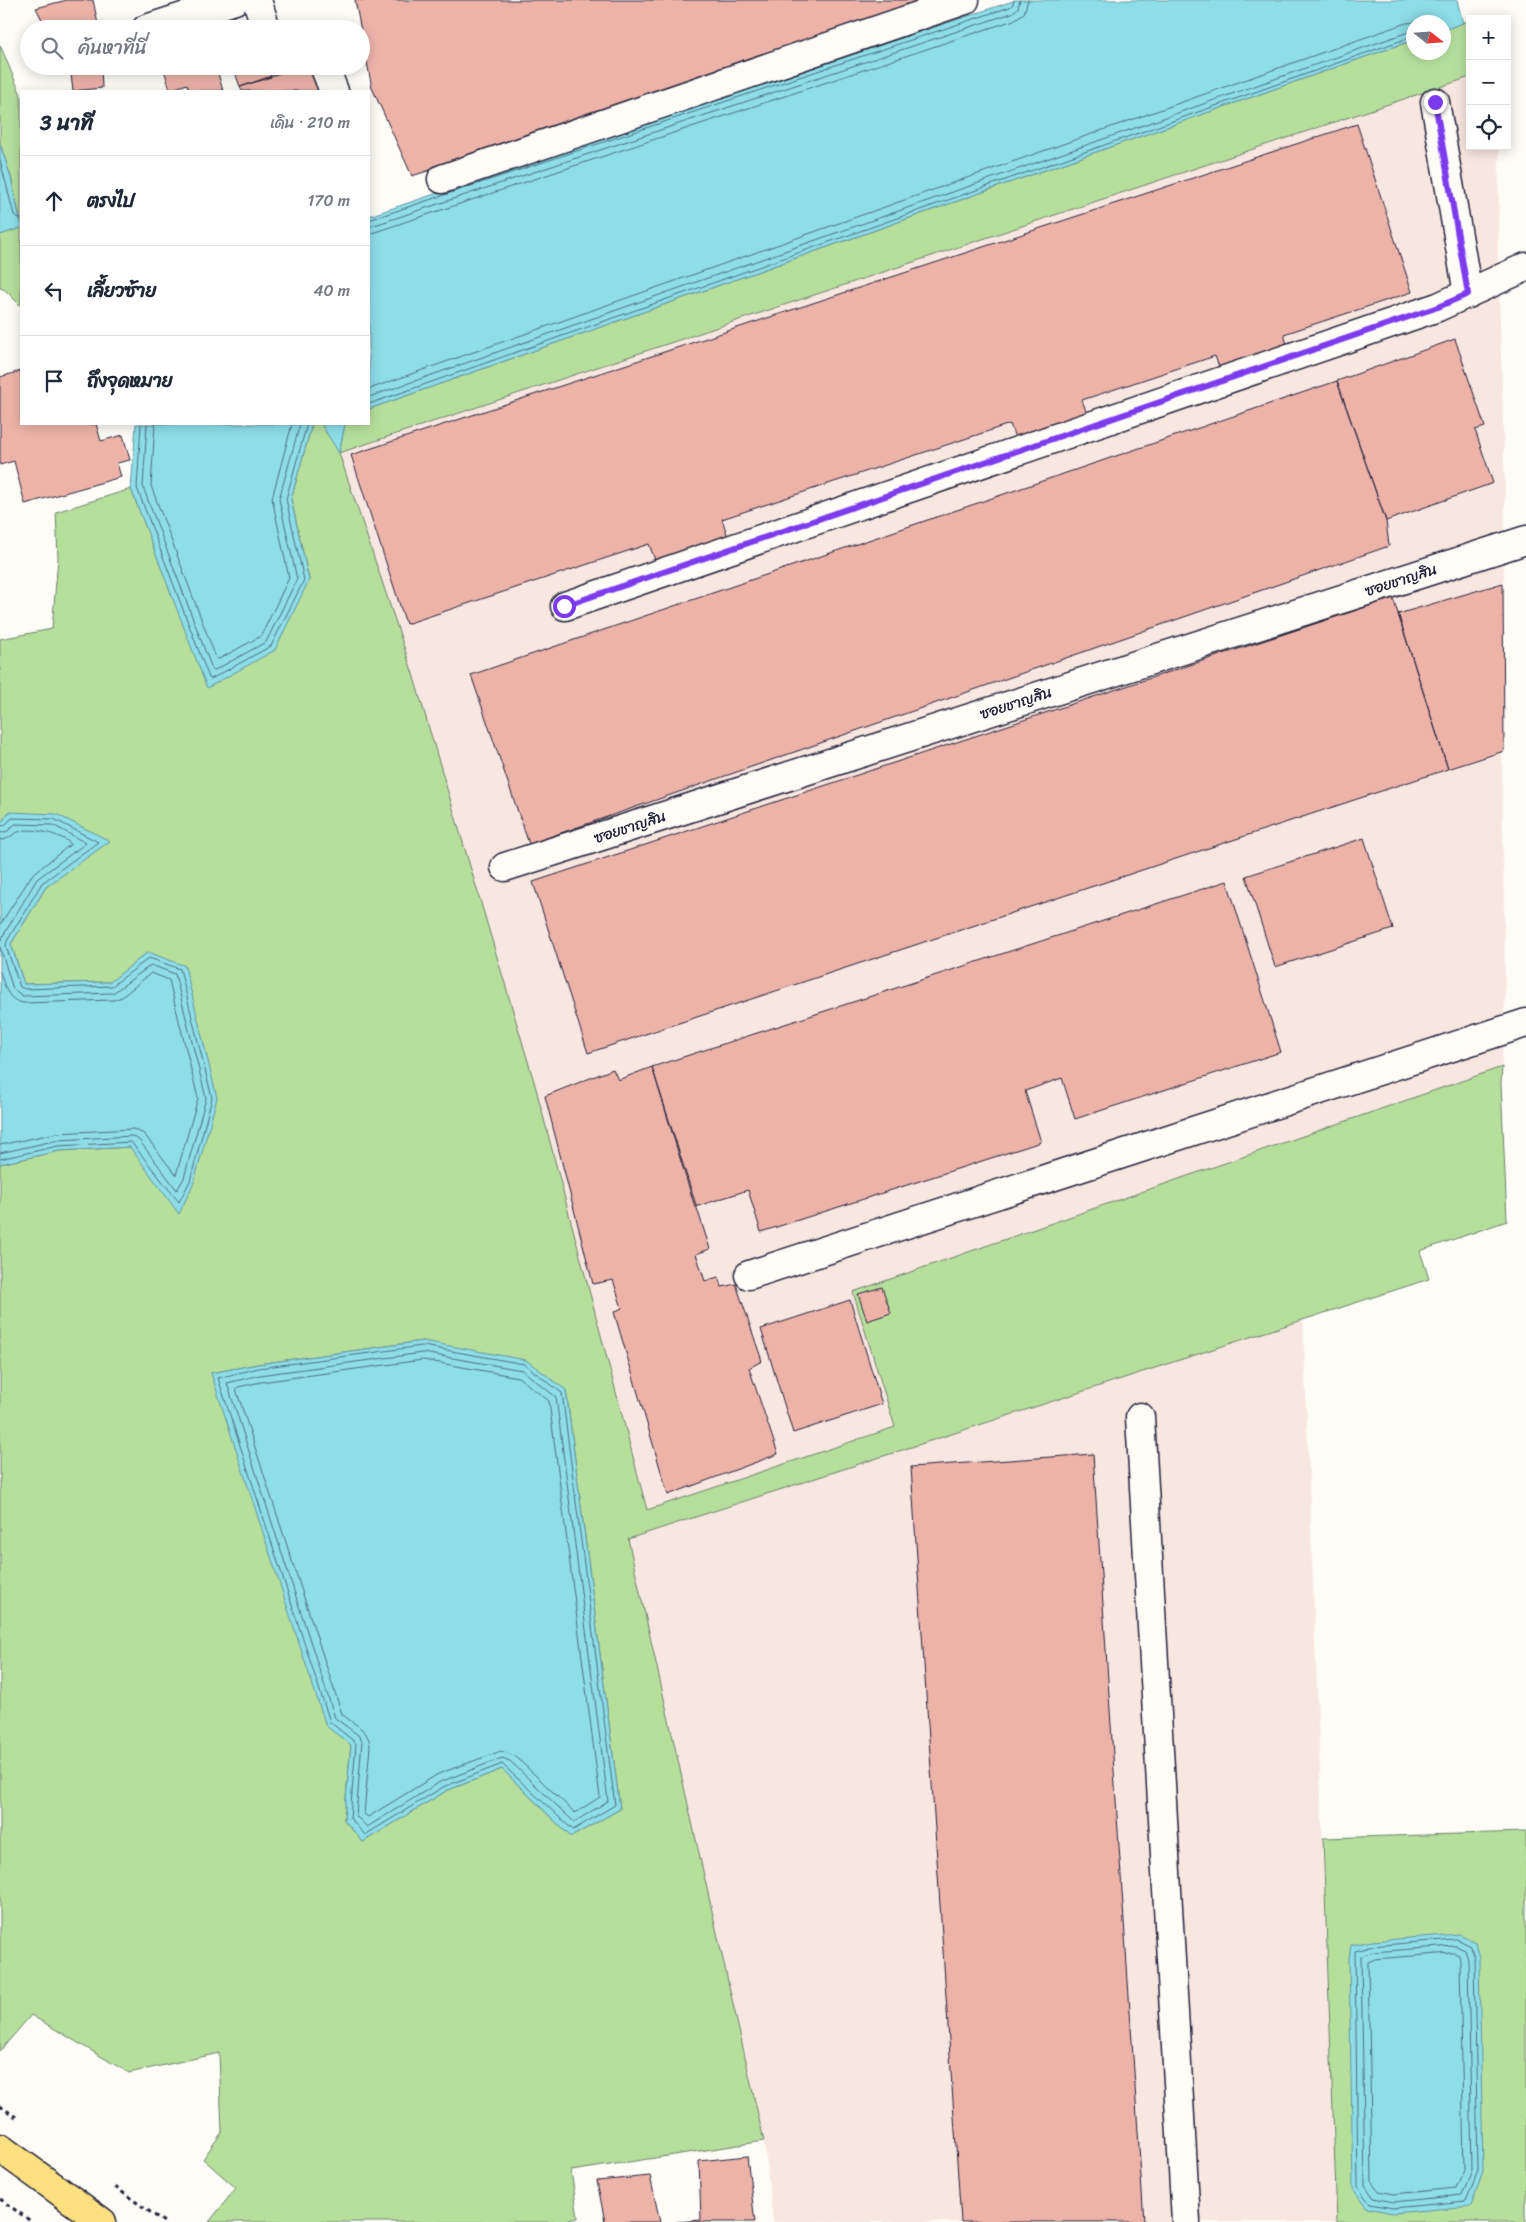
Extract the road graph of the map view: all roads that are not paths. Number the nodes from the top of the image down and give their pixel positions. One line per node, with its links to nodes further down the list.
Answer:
1 (257, 0): 5 (lane)
2 (965, 0): 9 (lane)
3 (221, 2): 4 (lane)
4 (171, 20)
5 (263, 20)
6 (328, 75): 7 (lane)
7 (334, 90)
8 (1435, 102): 11 (lane)
9 (442, 179)
10 (1526, 267): 11 (lane)
11 (1468, 294): 13 (lane)
12 (1526, 540): 14 (lane, ซอยชาญสิน)
13 (564, 606)
14 (505, 867)
15 (1526, 1023): 16 (lane)
16 (749, 1275)
17 (1140, 1417): 20 (lane)
18 (1, 2153): 19 (main road)
19 (102, 2222)
20 (1186, 2222)

